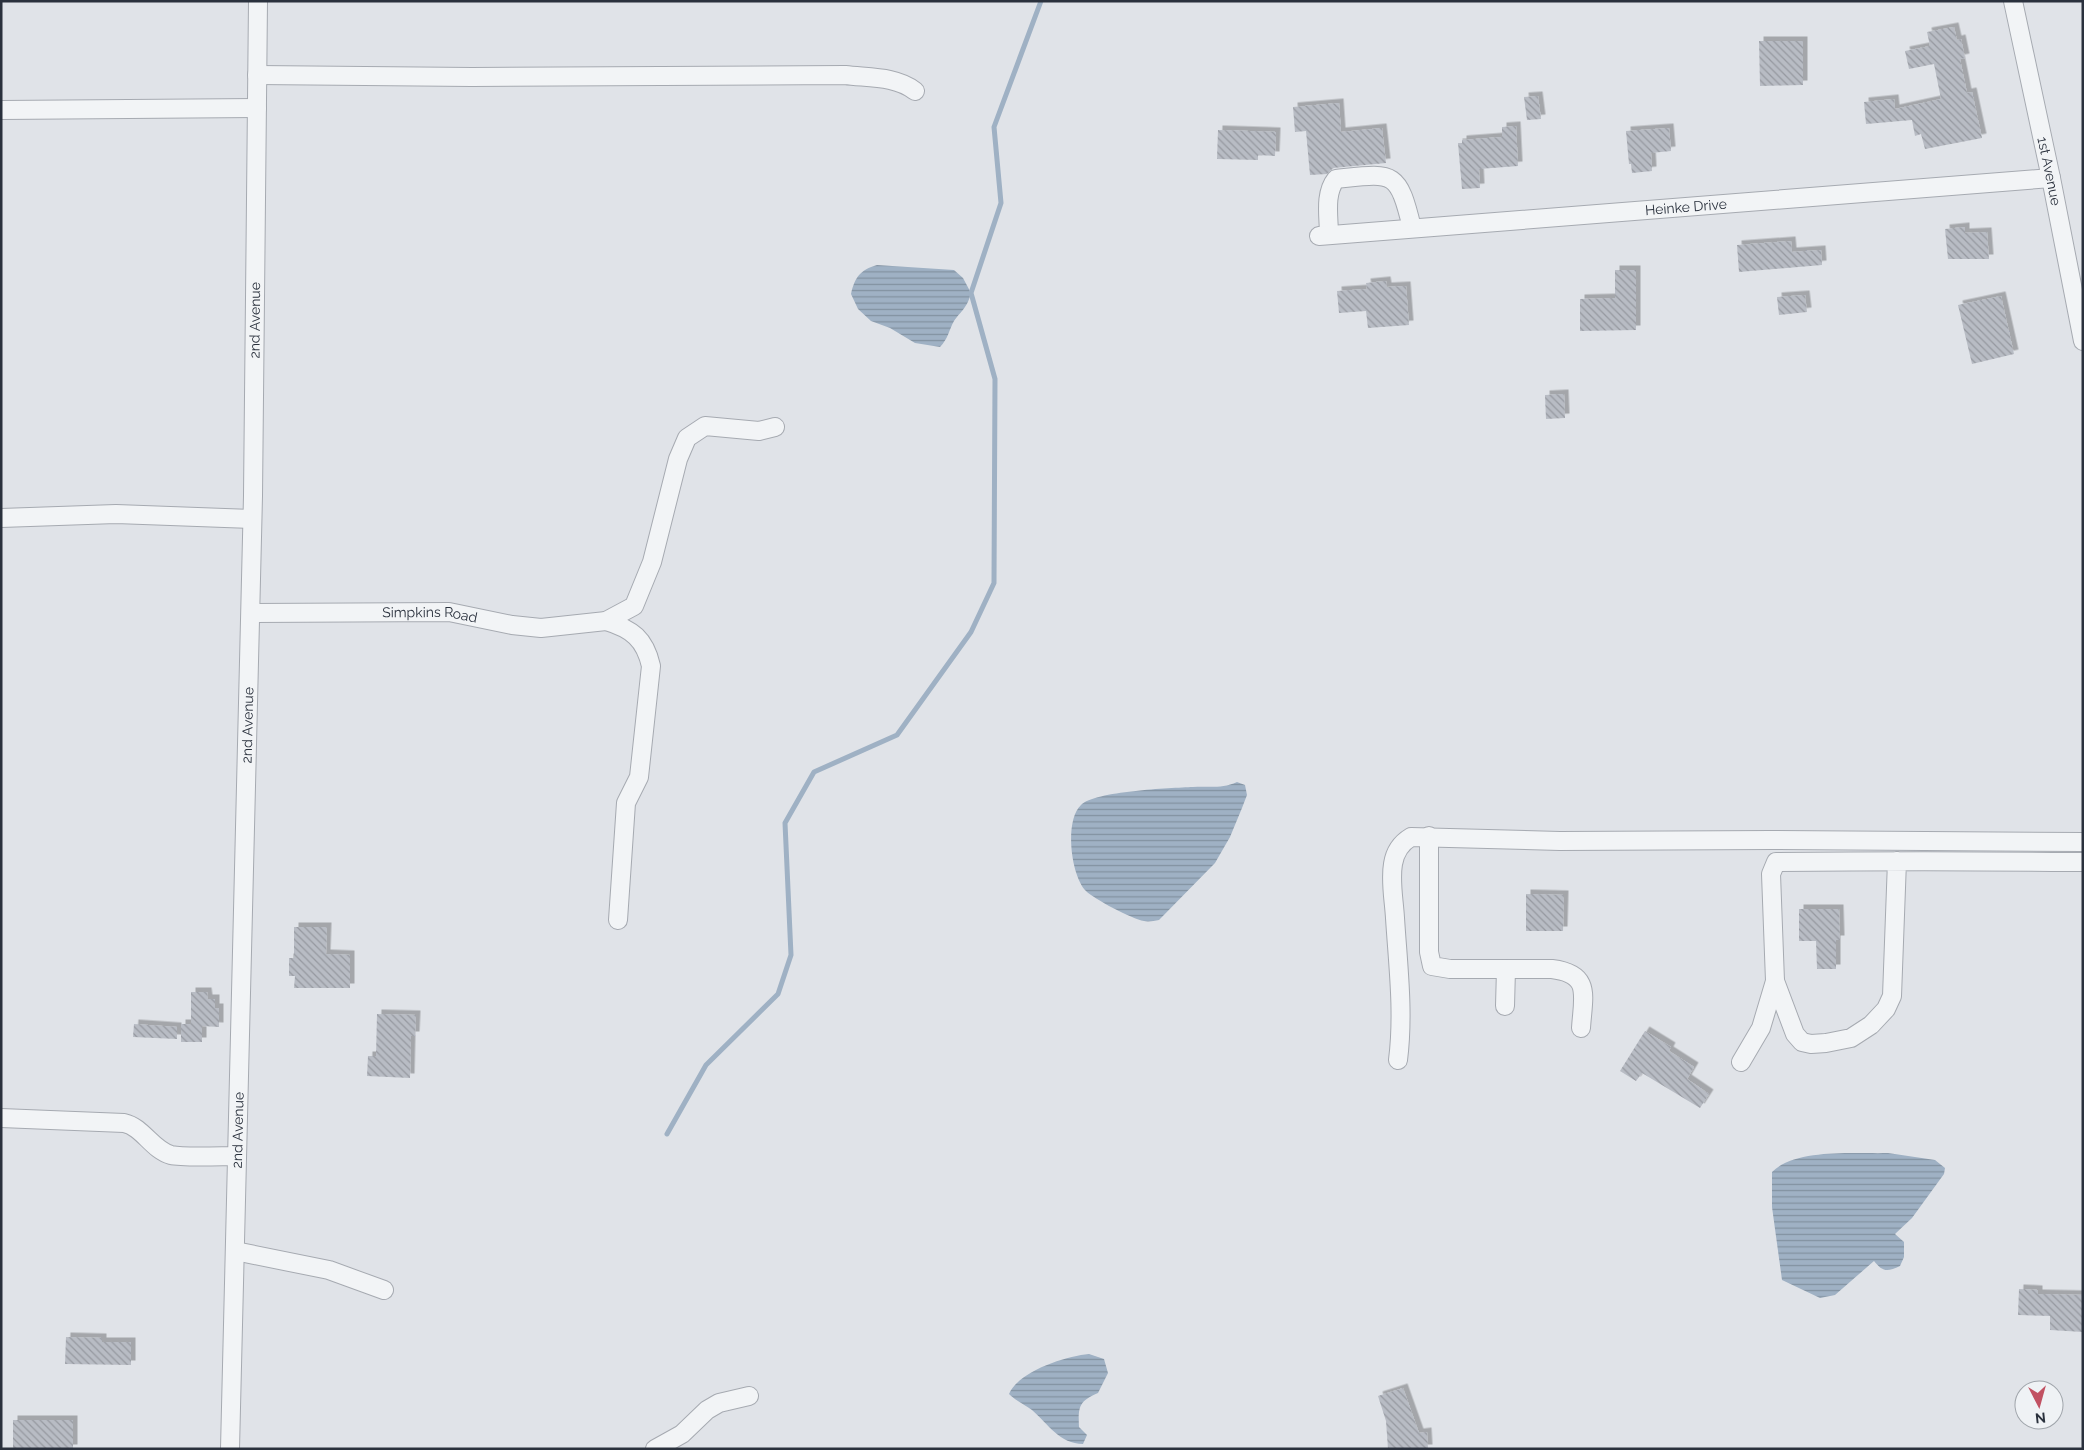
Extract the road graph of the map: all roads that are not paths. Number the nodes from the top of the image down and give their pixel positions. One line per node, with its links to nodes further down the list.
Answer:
1 (258, 1): 3 (street, 2nd Avenue)
2 (2013, 1): 7 (street, 1st Avenue)
3 (258, 75): 4 (street); 5 (street, 2nd Avenue)
4 (915, 91)
5 (257, 108): 6 (street); 12 (street, 2nd Avenue)
6 (1, 110)
7 (2051, 178): 8 (street, Heinke Drive); 9 (street, 1st Avenue)
8 (1412, 228): 8 (street, Heinke Drive)
9 (2083, 341)
10 (776, 428): 14 (street)
11 (1, 518): 12 (street)
12 (252, 520): 13 (street, 2nd Avenue)
13 (251, 613): 14 (street, Simpkins Road); 27 (street, 2nd Avenue)
14 (606, 621): 19 (street)
15 (1429, 836): 16 (street); 20 (street); 24 (street)
16 (2083, 842)
17 (1897, 861): 18 (street); 21 (street); 21 (street)
18 (2083, 862)
19 (618, 920)
20 (1506, 969): 22 (street); 23 (street)
21 (1775, 981): 25 (street)
22 (1505, 1006)
23 (1581, 1028)
24 (1398, 1060)
25 (1741, 1062)
26 (1, 1118): 27 (street)
27 (237, 1156): 28 (street, 2nd Avenue)
28 (235, 1250): 29 (street); 31 (street, 2nd Avenue)
29 (384, 1290)
30 (749, 1396): 32 (street)
31 (230, 1449)
32 (655, 1449)

